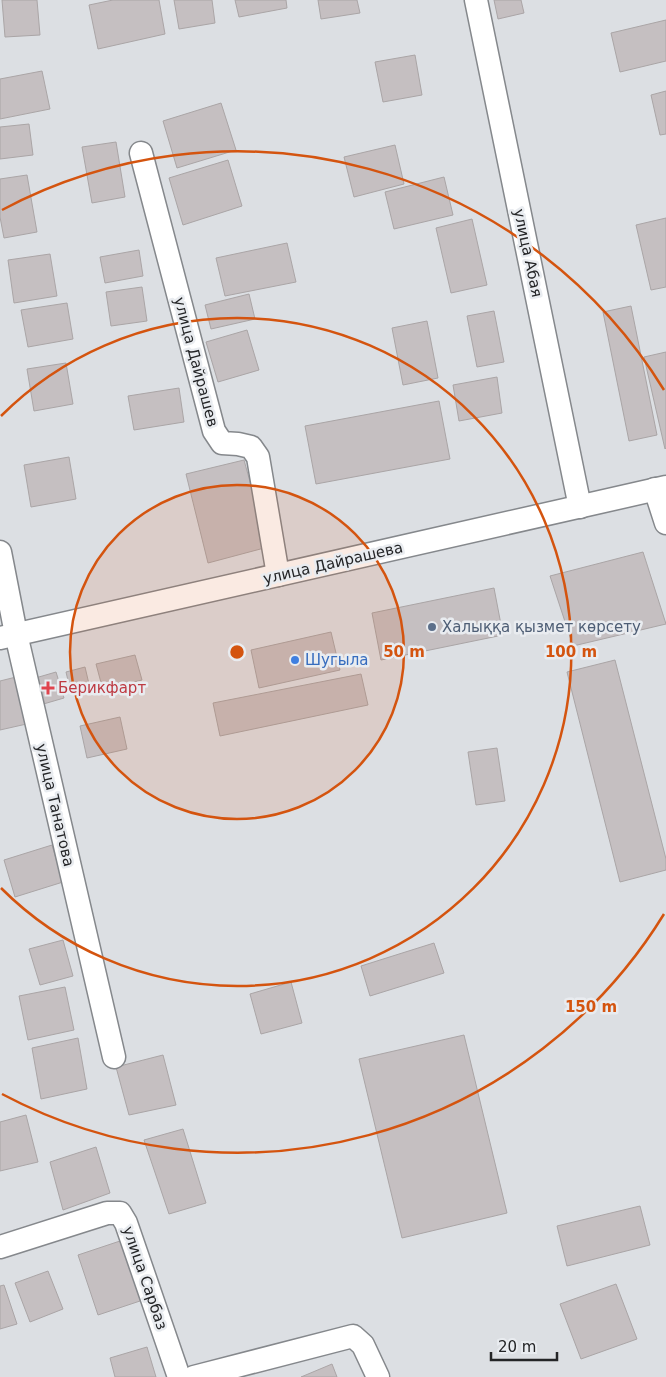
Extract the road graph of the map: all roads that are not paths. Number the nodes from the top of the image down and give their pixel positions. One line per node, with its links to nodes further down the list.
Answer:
1 (476, 0): 4 (street, улица Абая)
2 (141, 153): 7 (street, улица Дайрашев)
3 (660, 488): 4 (street, улица Дайрашева); 5 (street)
4 (580, 507): 7 (street, улица Дайрашева)
5 (666, 523)
6 (0, 552): 8 (street, улица Танатова)
7 (278, 575): 8 (street, улица Дайрашева)
8 (8, 636): 9 (street, улица Танатова)
9 (114, 1057)
10 (0, 1247): 11 (street, улица Сарбаз)
11 (179, 1377)
12 (194, 1377): 13 (street)
13 (378, 1377)

